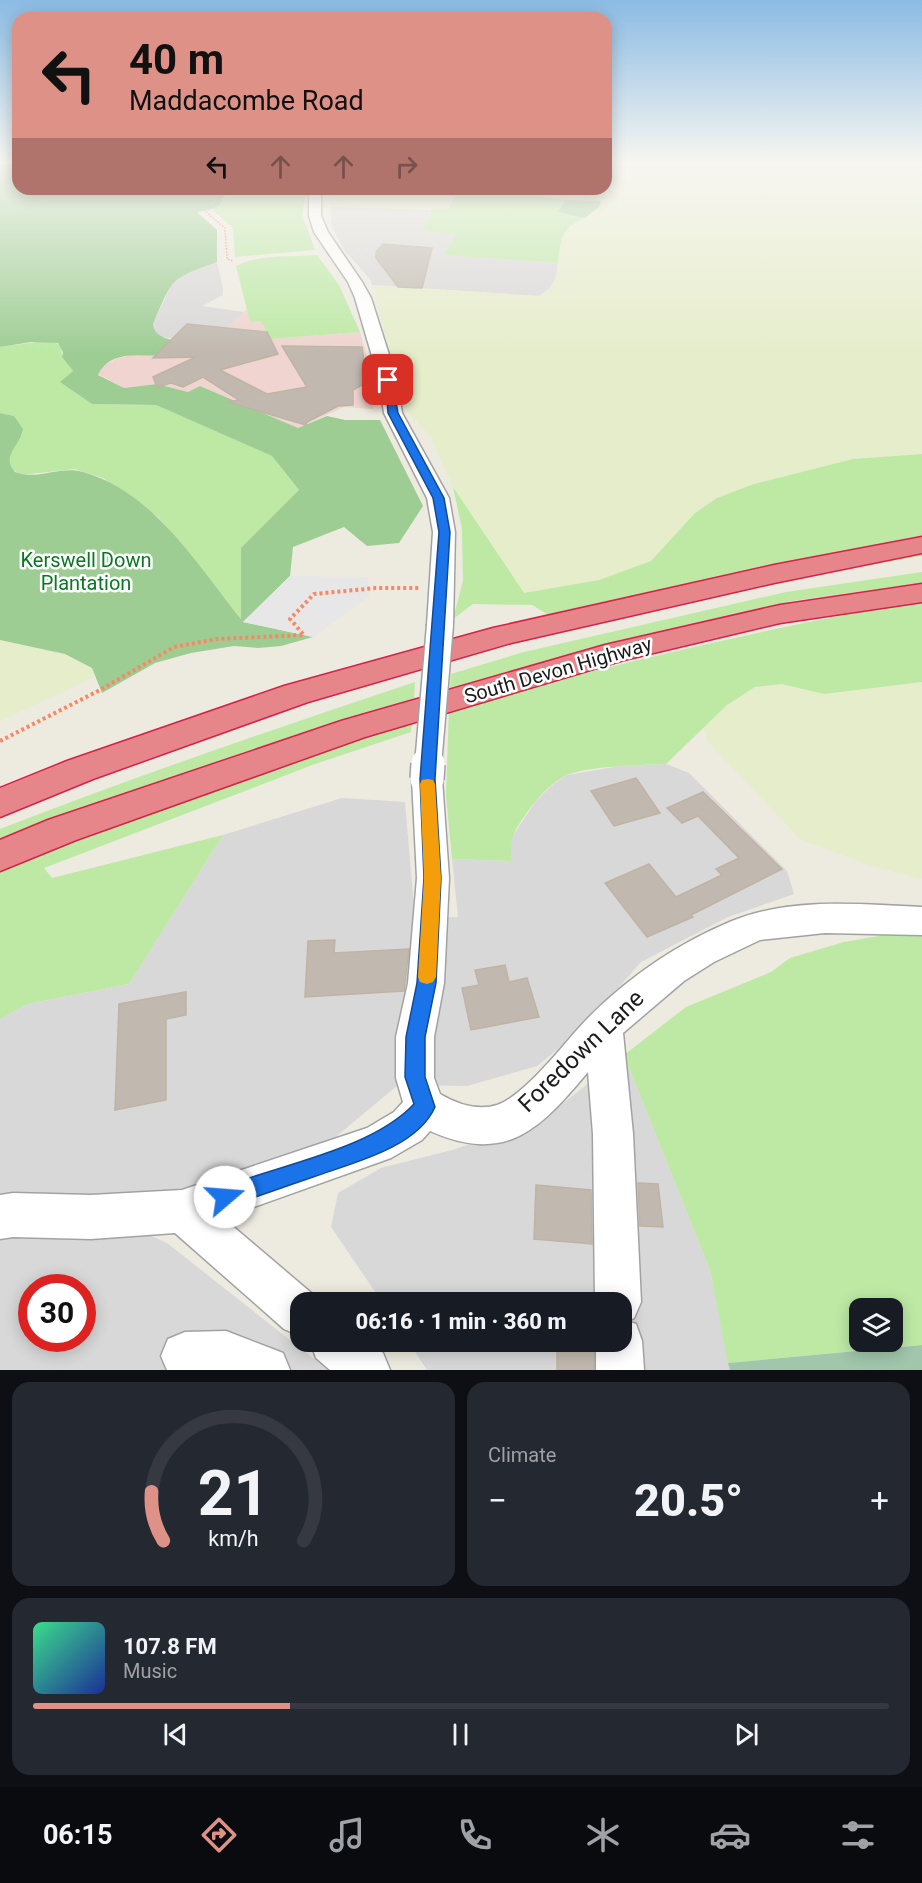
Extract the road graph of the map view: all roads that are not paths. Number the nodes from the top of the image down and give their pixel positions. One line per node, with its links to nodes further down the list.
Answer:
1 (319, 226): 8 (street, bridge)
2 (922, 544): 4 (highway, South Devon Highway)
3 (922, 593): 5 (highway, South Devon Highway)
4 (0, 803)
5 (0, 856)
6 (922, 921): 7 (street, Foredown Lane)
7 (604, 1026): 8 (street, Foredown Lane); 11 (street)
8 (425, 1107): 9 (street)
9 (182, 1211): 10 (street); 12 (street)
10 (0, 1217)
11 (618, 1292)
12 (290, 1304)
13 (346, 1352): 17 (street)
14 (619, 1352): 18 (street)
15 (185, 1356): 16 (street)
16 (266, 1370)
17 (366, 1370)
18 (620, 1370)

